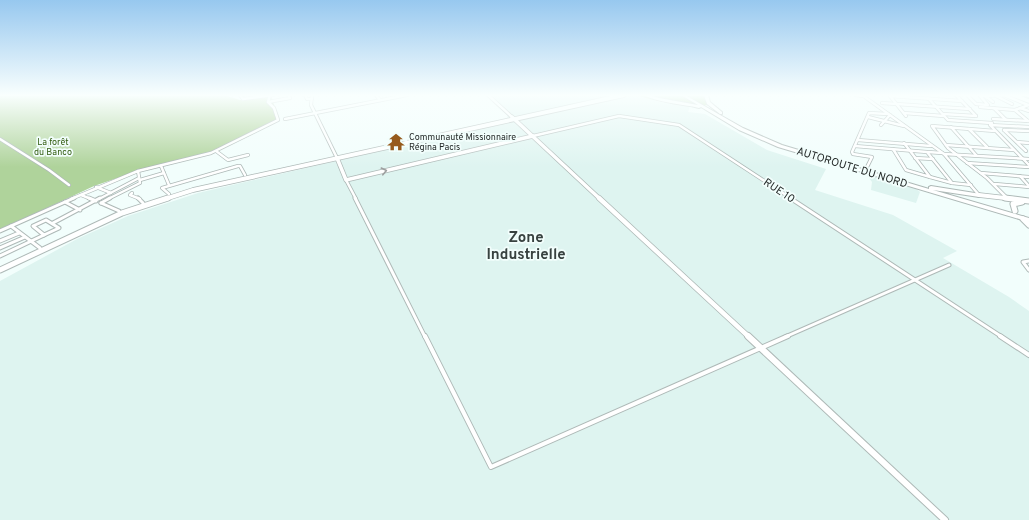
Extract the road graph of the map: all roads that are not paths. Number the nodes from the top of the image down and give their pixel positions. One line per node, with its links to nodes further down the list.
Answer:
1 (278, 119): 37 (street)
2 (319, 119): 45 (street)
3 (503, 119): 45 (main road)
4 (515, 119): 24 (street)
5 (605, 119): 24 (street, RUE 10)
6 (642, 119): 108 (street, RUE 10)
7 (726, 119): 53 (highway, AUTOROUTE DU NORD); 87 (highway, AUTOROUTE DU NORD)
8 (867, 119): 26 (street)
9 (877, 119): 14 (street)
10 (896, 119): 18 (street)
11 (949, 119): 16 (street)
12 (1001, 119): 13 (street)
13 (1006, 120): 15 (street)
14 (884, 121): 17 (street); 18 (street)
15 (1029, 121)
16 (998, 125): 20 (street); 22 (street)
17 (881, 126)
18 (906, 126): 32 (street)
19 (951, 127): 21 (street); 30 (street); 33 (street)
20 (1029, 127)
21 (969, 129): 22 (street); 34 (street)
22 (995, 131): 36 (street)
23 (1029, 131): 27 (street)
24 (533, 136): 62 (street, one-way to 24); 109 (street)
25 (0, 139): 65 (street)
26 (858, 140): 28 (street); 31 (street)
27 (1017, 142): 29 (street); 39 (street)
28 (904, 143): 32 (street); 38 (street)
29 (1029, 143)
30 (946, 145): 33 (street); 42 (street)
31 (855, 146): 35 (street); 53 (street)
32 (933, 146): 41 (street)
33 (968, 147): 34 (street); 44 (street)
34 (988, 148): 36 (street)
35 (893, 149): 38 (street); 59 (street)
36 (1014, 150): 48 (street)
37 (216, 151): 43 (street); 51 (street)
38 (910, 151): 40 (street); 46 (street)
39 (1026, 151)
40 (927, 152): 41 (street); 47 (street)
41 (944, 154): 42 (street); 68 (street)
42 (956, 154): 44 (street); 50 (street)
43 (248, 155)
44 (976, 155): 48 (street)
45 (337, 157): 57 (main road); 62 (street); 106 (main road)
46 (915, 158): 47 (street); 59 (street)
47 (933, 159): 63 (street)
48 (1023, 159): 49 (street); 52 (street)
49 (1029, 159)
50 (966, 163): 52 (street); 56 (street)
51 (161, 166): 54 (street); 55 (street)
52 (1029, 166)
53 (866, 169): 67 (highway, AUTOROUTE DU NORD)
54 (138, 171): 61 (street); 69 (street)
55 (164, 173): 61 (street); 66 (street)
56 (980, 173): 58 (street); 64 (street)
57 (245, 175): 66 (street); 73 (main road)
58 (1020, 176): 60 (street); 70 (street)
59 (930, 177): 63 (street)
60 (1029, 177)
61 (139, 179): 71 (street); 75 (street)
62 (346, 180): 109 (street)
63 (952, 183): 68 (street)
64 (994, 184): 70 (street); 77 (street)
65 (69, 185)
66 (169, 185): 73 (street)
67 (918, 185): 76 (highway); 86 (highway, AUTOROUTE DU NORD)
68 (971, 185): 76 (street)
69 (96, 187): 71 (street); 74 (street)
70 (1029, 187)
71 (110, 193): 75 (street); 78 (street)
72 (132, 193): 82 (street)
73 (169, 194): 82 (main road)
74 (81, 195): 78 (street); 79 (street)
75 (116, 195): 81 (street)
76 (979, 195): 77 (main road)
77 (1006, 198): 80 (main road)
78 (95, 201): 81 (street); 83 (street)
79 (65, 202): 83 (street); 90 (street)
80 (1029, 202): 85 (main road)
81 (101, 203): 84 (street)
82 (143, 203): 84 (main road)
83 (80, 210): 88 (street)
84 (120, 211): 100 (main road)
85 (1015, 211)
86 (1029, 216)
87 (1026, 219): 89 (main road)
88 (53, 224): 93 (street); 93 (street)
89 (1029, 225)
90 (11, 226): 91 (street); 92 (street)
91 (0, 231)
92 (20, 232): 94 (street); 95 (street)
93 (45, 236): 97 (street)
94 (25, 237): 96 (street); 97 (street)
95 (0, 241)
96 (15, 241): 98 (street); 99 (street)
97 (31, 242): 98 (street); 100 (street)
98 (21, 246): 101 (street)
99 (1, 247): 101 (street)
100 (40, 248): 105 (main road)
101 (8, 252): 102 (street)
102 (0, 255)
103 (1029, 261): 107 (street)
104 (949, 265): 108 (street)
105 (0, 266)
106 (0, 270)
107 (1029, 270)
108 (914, 280): 109 (street); 110 (street, RUE 10)
109 (759, 348): 111 (street)
110 (1029, 355)
111 (945, 520)

